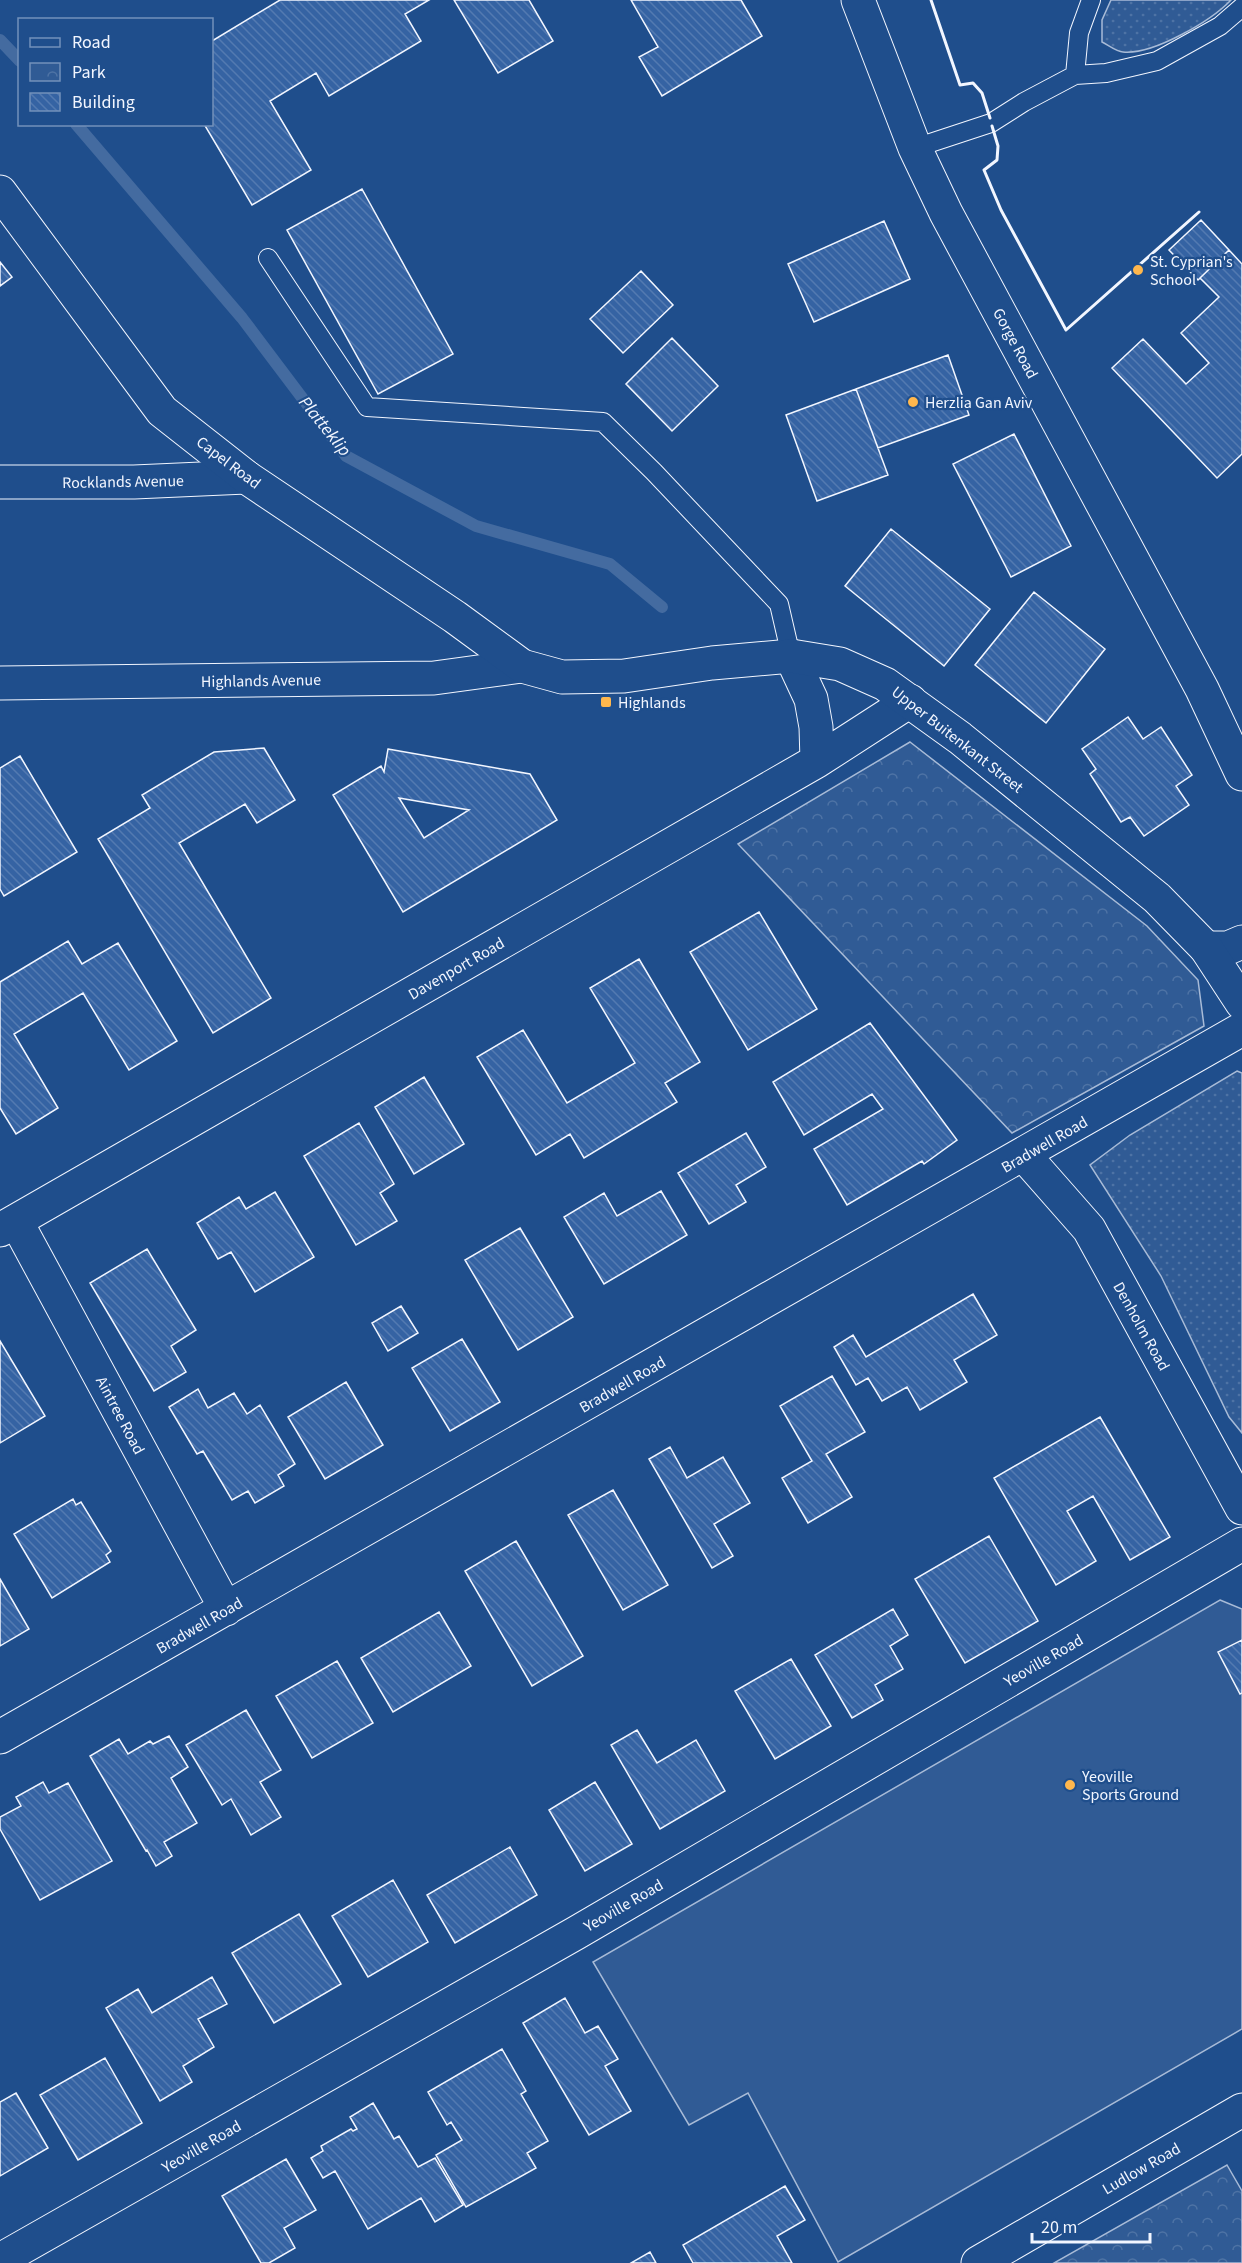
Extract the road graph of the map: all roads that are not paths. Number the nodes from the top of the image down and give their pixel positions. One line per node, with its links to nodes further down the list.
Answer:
1 (858, 0): 5 (street, Gorge Road)
2 (1091, 0): 4 (lane)
3 (1242, 7): 4 (lane)
4 (1075, 75): 5 (lane)
5 (915, 148): 15 (street, Gorge Road)
6 (0, 192): 8 (street, Capel Road)
7 (268, 258): 10 (lane)
8 (246, 477): 9 (street, Rocklands Avenue); 11 (street, Capel Road)
9 (0, 482)
10 (792, 656): 11 (street, Upper Buitenkant Street); 13 (street, Upper Buitenkant Street); 14 (street)
11 (522, 666): 12 (street, Highlands Avenue)
12 (8, 687)
13 (910, 701): 14 (street, Davenport Road); 17 (street, Upper Buitenkant Street)
14 (817, 761): 21 (street, Davenport Road)
15 (1242, 774)
16 (1242, 942): 17 (street)
17 (1206, 948): 18 (street, Upper Buitenkant Street)
18 (1242, 1003)
19 (1242, 1029): 20 (street, Bradwell Road)
20 (1024, 1155): 22 (street, Denholm Road); 24 (street, Bradwell Road)
21 (8, 1226): 24 (street, Aintree Road)
22 (1242, 1508)
23 (1242, 1544): 27 (street, Yeoville Road)
24 (226, 1609): 25 (street, Bradwell Road)
25 (0, 1737)
26 (1242, 2110): 28 (street, Ludlow Road)
27 (0, 2260)
28 (978, 2263)

